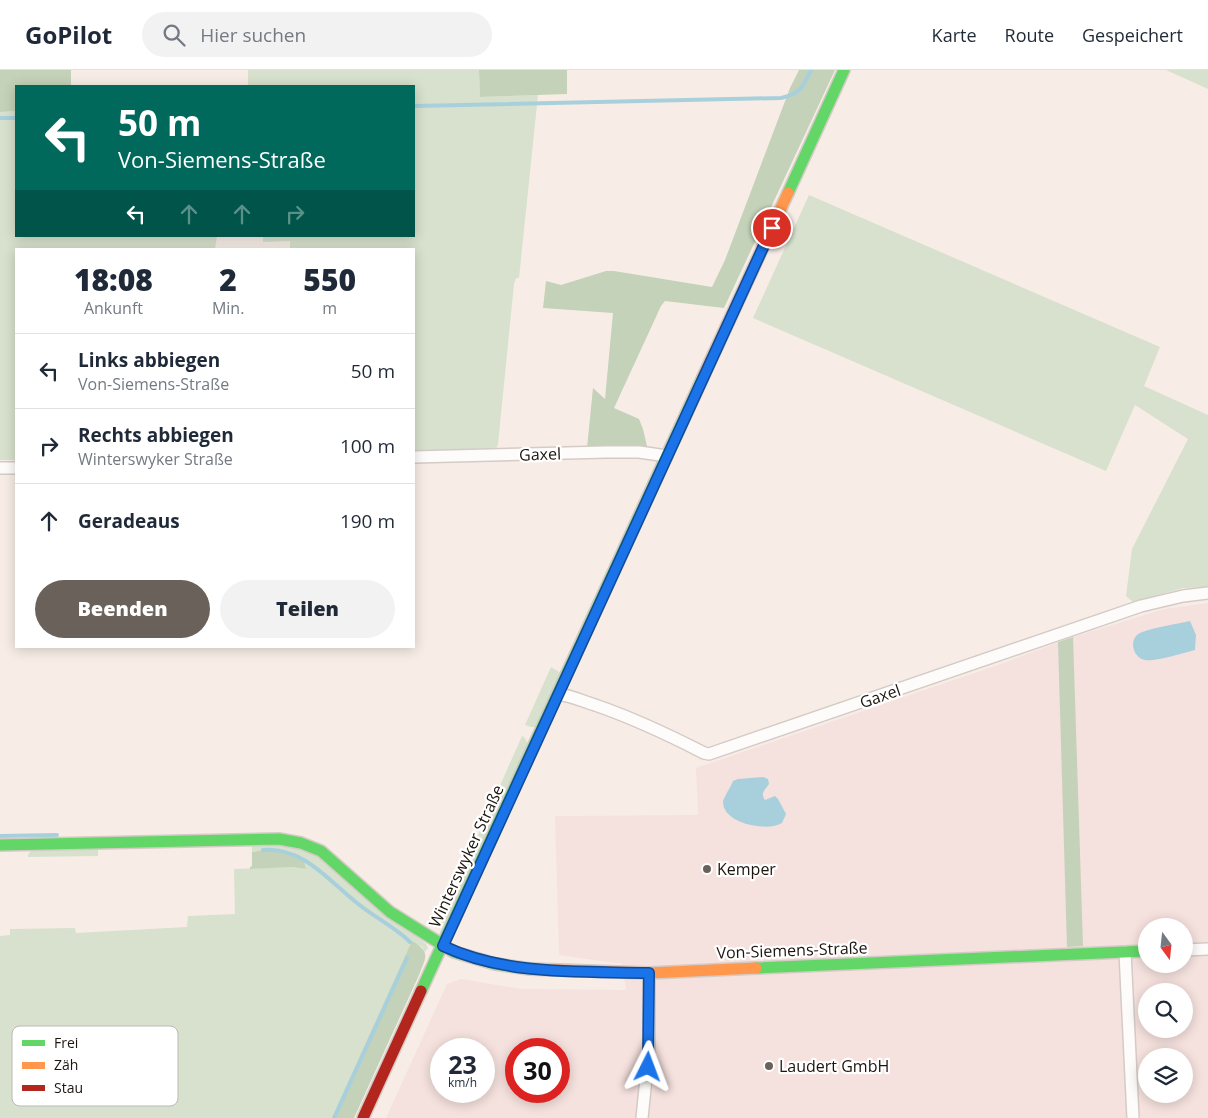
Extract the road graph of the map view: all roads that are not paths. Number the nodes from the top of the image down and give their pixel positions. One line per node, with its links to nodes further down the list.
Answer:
1 (844, 70): 2 (street, Winterswyker Straße)
2 (666, 456): 3 (street, Gaxel); 7 (street, Winterswyker Straße)
3 (415, 457)
4 (0, 468): 5 (street)
5 (15, 468)
6 (1208, 593): 7 (street, Gaxel)
7 (558, 694): 9 (street, Winterswyker Straße)
8 (0, 845): 9 (street, Von-Siemens-Straße)
9 (443, 946): 14 (street, Von-Siemens-Straße); 15 (street, Winterswyker Straße)
10 (1208, 949): 11 (street)
11 (1193, 950)
12 (1138, 951): 13 (street, Von-Siemens-Straße)
13 (1125, 952): 14 (street, Von-Siemens-Straße); 17 (street)
14 (649, 973): 16 (street)
15 (363, 1118)
16 (642, 1118)
17 (1133, 1118)

